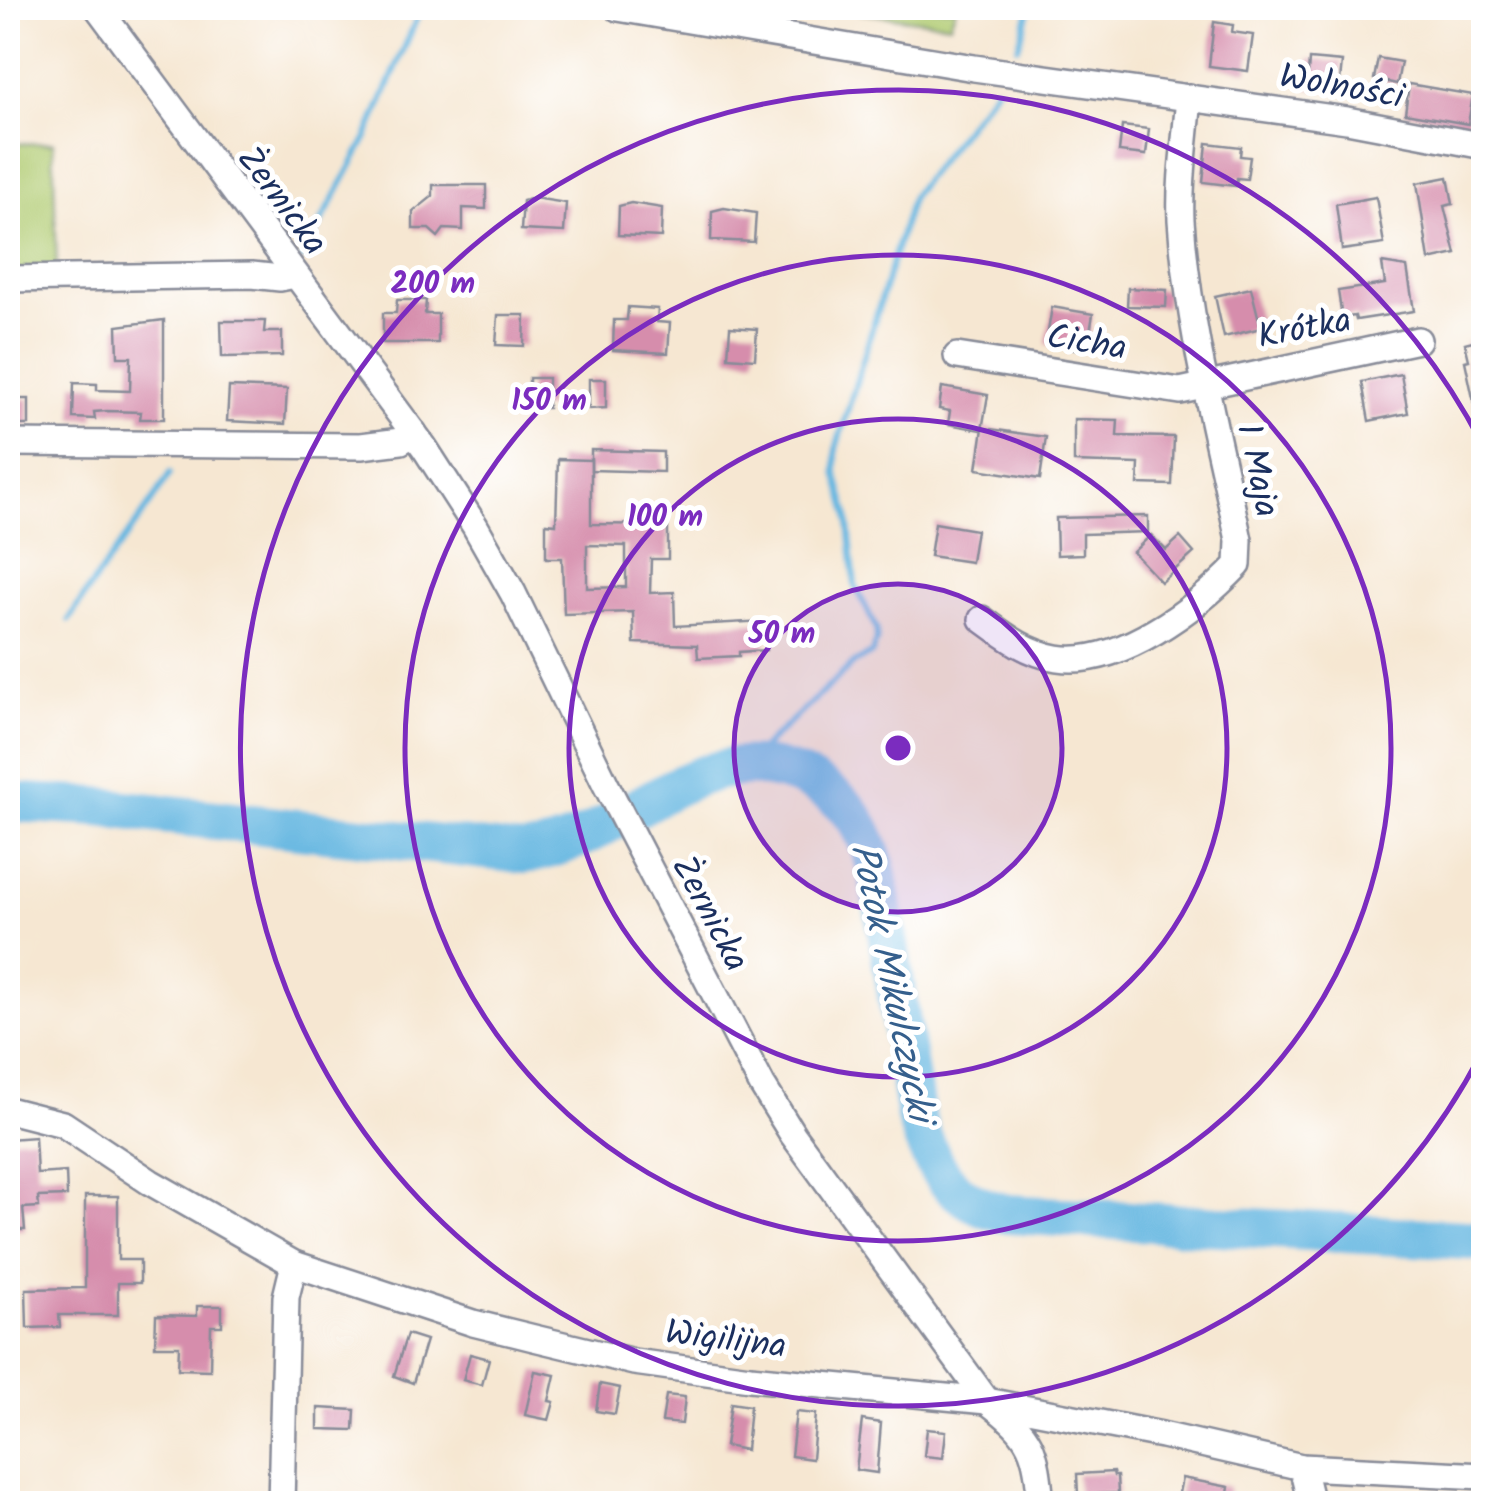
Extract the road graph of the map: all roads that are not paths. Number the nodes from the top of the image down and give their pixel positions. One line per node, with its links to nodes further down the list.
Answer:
1 (98, 8): 5 (street, Żernicka)
2 (618, 8): 3 (street, Wolności)
3 (1189, 96): 4 (street, Wolności); 9 (street, 1 Maja)
4 (1484, 146)
5 (295, 274): 6 (street); 10 (street, Żernicka)
6 (8, 279)
7 (1418, 340): 9 (street, Krótka)
8 (957, 356): 9 (street, Cicha)
9 (1204, 385): 12 (street, 1 Maja)
10 (414, 433): 11 (street); 15 (street, Żernicka)
11 (8, 443)
12 (982, 619)
13 (8, 1110): 14 (street, Wigilijna)
14 (294, 1264): 15 (street, Wigilijna); 18 (street)
15 (987, 1401): 16 (street, Wigilijna); 19 (street, Żernicka)
16 (1302, 1467): 17 (street, Wigilijna); 20 (street)
17 (1484, 1476)
18 (280, 1504)
19 (1042, 1504)
20 (1310, 1504)

